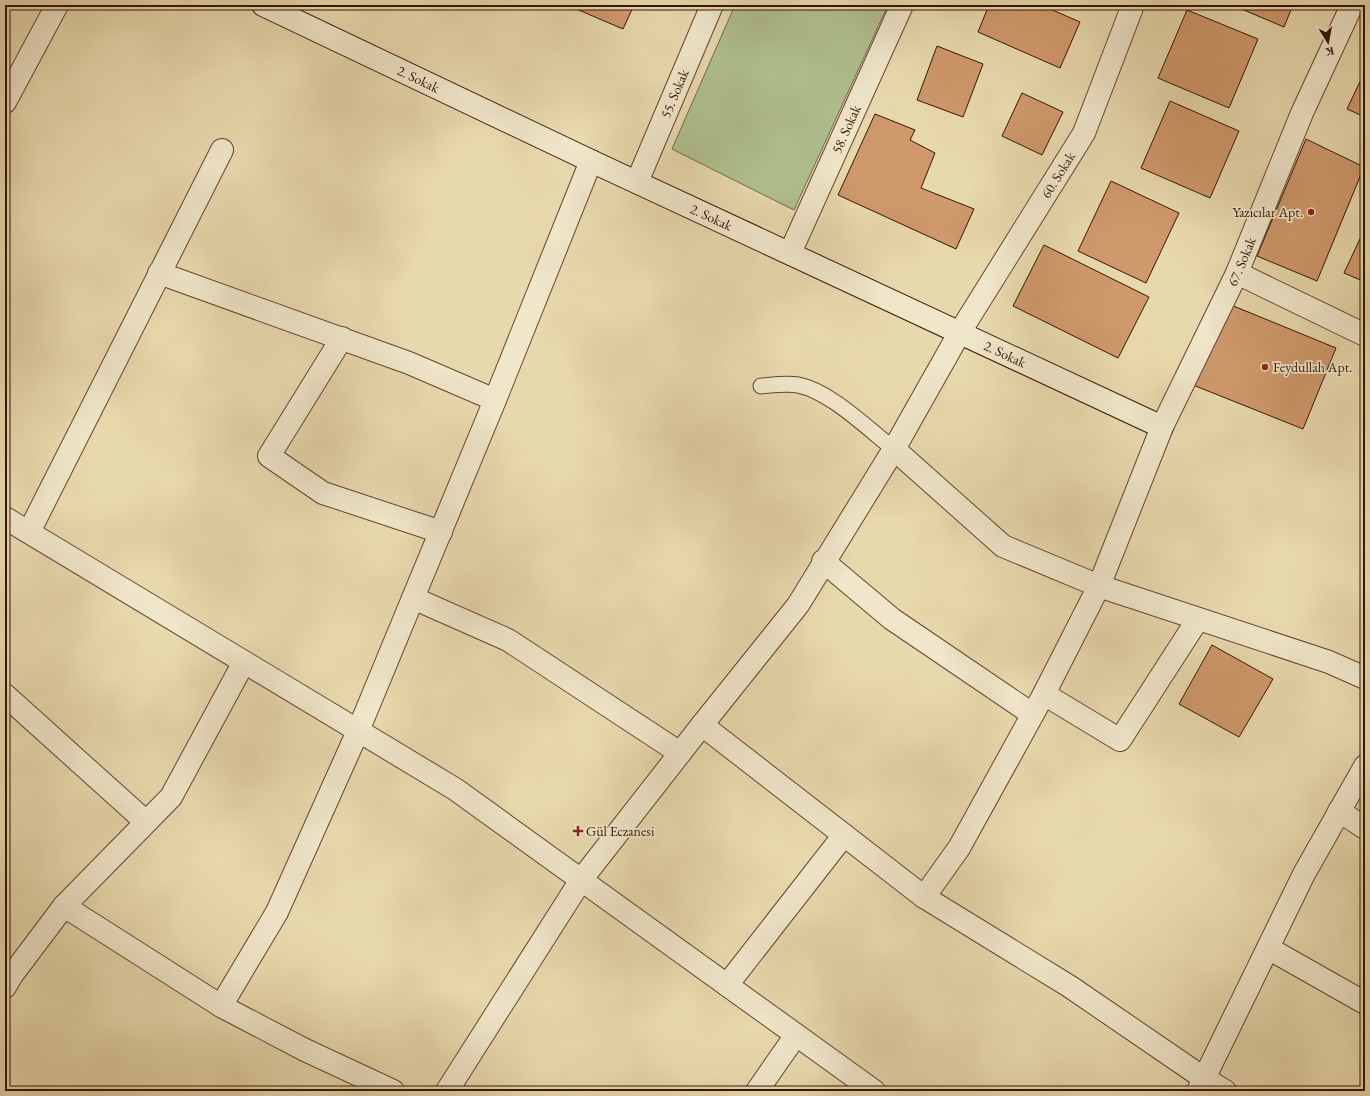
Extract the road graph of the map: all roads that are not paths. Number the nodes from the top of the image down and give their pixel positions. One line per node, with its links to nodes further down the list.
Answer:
1 (57, 5): 9 (street)
2 (262, 5): 11 (street, 2. Sokak)
3 (712, 5): 12 (street, 55. Sokak)
4 (902, 5): 13 (street, 58. Sokak)
5 (1133, 5): 16 (street, 60. Sokak)
6 (1352, 5): 15 (street, 67. Sokak)
7 (1357, 5): 8 (street)
8 (1365, 8)
9 (8, 88)
10 (222, 150): 14 (street)
11 (591, 161): 12 (street, 2. Sokak); 20 (street)
12 (637, 182): 13 (street, 2. Sokak)
13 (790, 253): 16 (street, 2. Sokak)
14 (159, 273): 18 (street); 24 (street)
15 (1237, 273): 17 (street); 21 (street, 67. Sokak)
16 (960, 332): 21 (street, 2. Sokak); 22 (street, 60. Sokak)
17 (1365, 335)
18 (342, 338): 20 (street); 25 (street)
19 (761, 386): 22 (lane)
20 (495, 400): 25 (street)
21 (1162, 427): 27 (street, 67. Sokak)
22 (894, 449): 26 (street, 60. Sokak); 27 (street)
23 (5, 518): 24 (street)
24 (28, 532): 30 (street)
25 (441, 532): 28 (street)
26 (823, 561): 34 (street); 35 (street, 60. Sokak)
27 (1099, 586): 29 (street); 32 (street, 67. Sokak)
28 (413, 598): 36 (street); 37 (street)
29 (1198, 618): 31 (street); 32 (street)
30 (244, 662): 36 (street); 40 (street)
31 (1365, 678)
32 (1044, 694): 34 (street, 67. Sokak)
33 (5, 695): 40 (street)
34 (1032, 714): 44 (street, 67. Sokak)
35 (702, 725): 37 (street, 60. Sokak); 42 (street)
36 (358, 731): 43 (street); 50 (street)
37 (680, 753): 43 (street, 60. Sokak)
38 (1365, 766): 39 (street)
39 (1340, 811): 41 (street); 46 (street)
40 (146, 822): 45 (street)
41 (1365, 828)
42 (844, 835): 44 (street); 48 (street)
43 (581, 880): 48 (street); 54 (street, 60. Sokak)
44 (924, 897): 52 (street)
45 (64, 906): 47 (street); 50 (street)
46 (1268, 948): 49 (street); 52 (street)
47 (7, 977)
48 (727, 985): 51 (street)
49 (1365, 1003)
50 (221, 1006): 53 (street)
51 (796, 1035): 55 (street); 56 (street)
52 (1202, 1085): 57 (street)
53 (393, 1091)
54 (447, 1091)
55 (758, 1091)
56 (874, 1091)
57 (1225, 1091)

